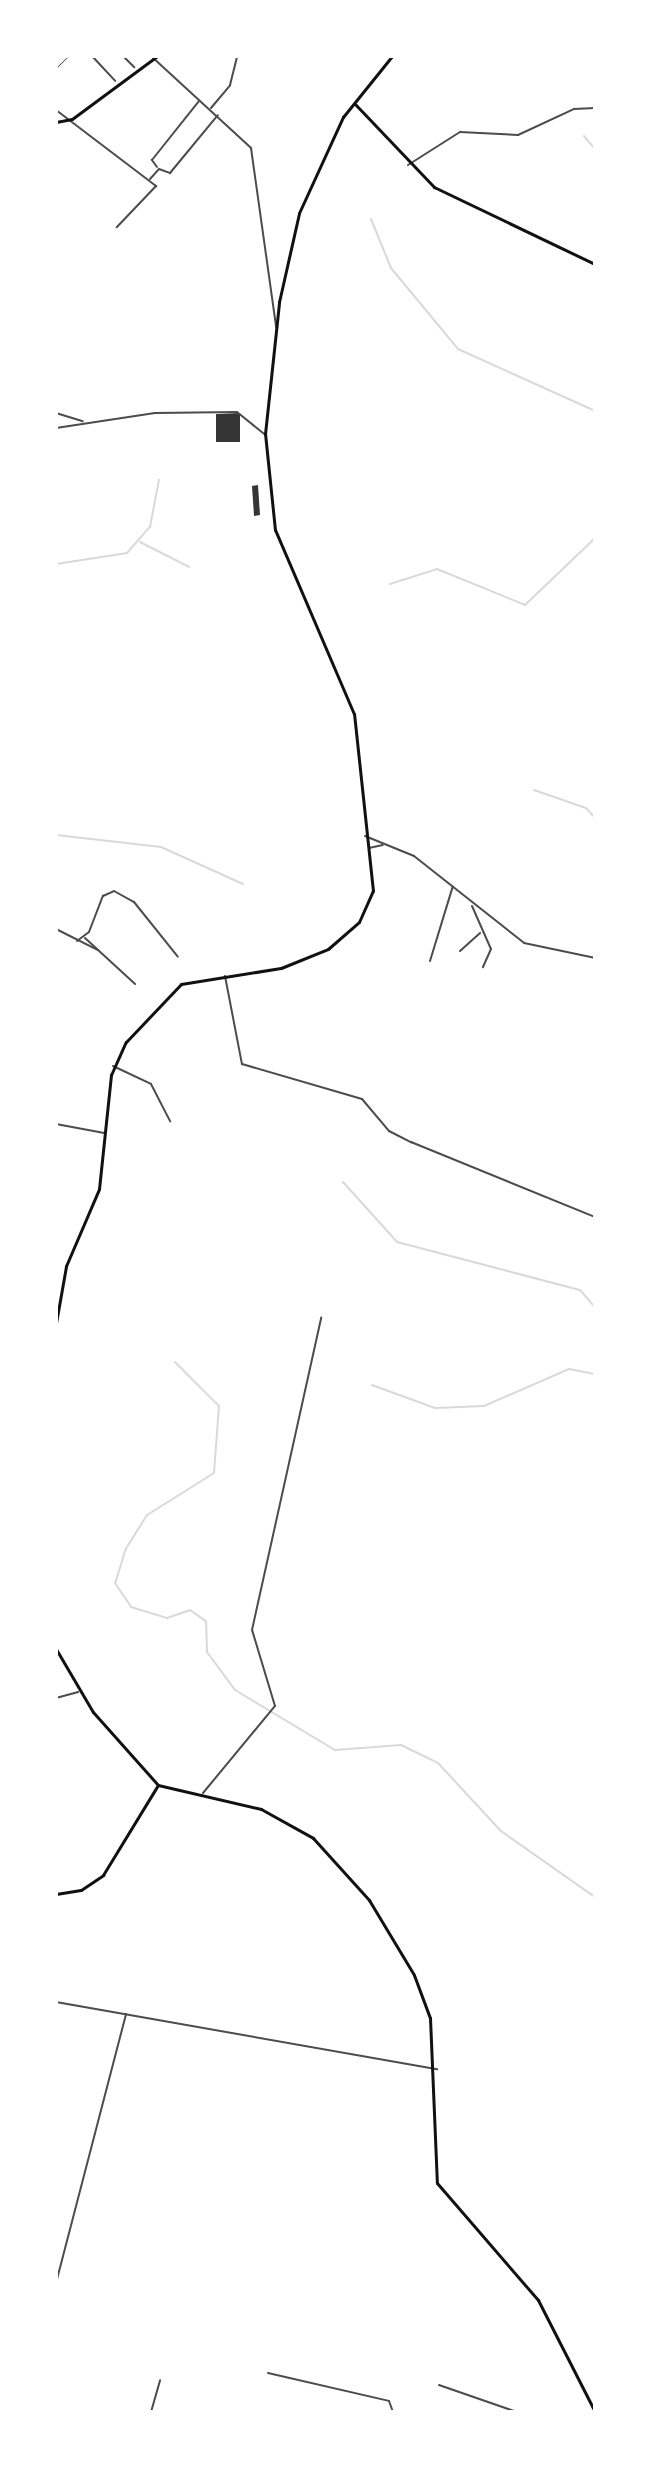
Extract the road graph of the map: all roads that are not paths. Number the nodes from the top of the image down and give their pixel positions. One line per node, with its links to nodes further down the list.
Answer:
1 (68, 56): 8 (lane)
2 (92, 56): 9 (street)
3 (123, 56): 7 (street)
4 (237, 56): 12 (street)
5 (392, 56): 11 (main road)
6 (153, 57): 7 (main road); 10 (street)
7 (134, 67): 9 (main road)
8 (56, 68)
9 (115, 81): 16 (main road)
10 (200, 100): 12 (street); 19 (street)
11 (355, 104): 18 (main road); 23 (main road)
12 (210, 108): 15 (street)
13 (595, 108): 18 (street)
14 (56, 110): 16 (street)
15 (218, 115): 19 (street); 23 (street)
16 (72, 119): 17 (main road); 20 (street)
17 (56, 122)
18 (408, 165): 22 (main road)
19 (159, 169): 20 (street)
20 (149, 180): 21 (street)
21 (117, 227)
22 (595, 264)
23 (276, 327): 27 (main road)
24 (56, 413): 25 (street)
25 (88, 422): 26 (street); 27 (street)
26 (56, 428)
27 (265, 434): 28 (main road)
28 (365, 836): 29 (street); 30 (main road)
29 (384, 845): 30 (street); 31 (street)
30 (367, 848): 43 (main road)
31 (453, 885): 32 (street); 41 (street)
32 (472, 905): 34 (street); 40 (street)
33 (56, 929): 36 (street)
34 (481, 933): 38 (street); 42 (street)
35 (84, 938): 36 (street); 37 (street); 39 (street)
36 (77, 941): 37 (street)
37 (101, 949): 44 (street)
38 (460, 951)
39 (178, 957)
40 (595, 958)
41 (430, 961)
42 (483, 967)
43 (225, 976): 45 (main road); 49 (street)
44 (135, 984)
45 (113, 1066): 46 (street); 48 (main road)
46 (170, 1121)
47 (56, 1124): 48 (street)
48 (105, 1134): 51 (main road)
49 (595, 1217)
50 (321, 1318): 56 (street)
51 (56, 1323)
52 (56, 1649): 53 (main road)
53 (78, 1692): 54 (street); 55 (main road)
54 (56, 1698)
55 (158, 1785): 56 (main road); 57 (main road)
56 (203, 1793): 60 (main road)
57 (56, 1894)
58 (56, 2002): 59 (street)
59 (126, 2014): 60 (street); 61 (street)
60 (437, 2069): 68 (main road)
61 (56, 2283)
62 (268, 2373): 66 (street)
63 (160, 2380): 65 (street)
64 (439, 2385): 67 (street)
65 (151, 2412)
66 (393, 2412)
67 (517, 2412)
68 (595, 2412)

